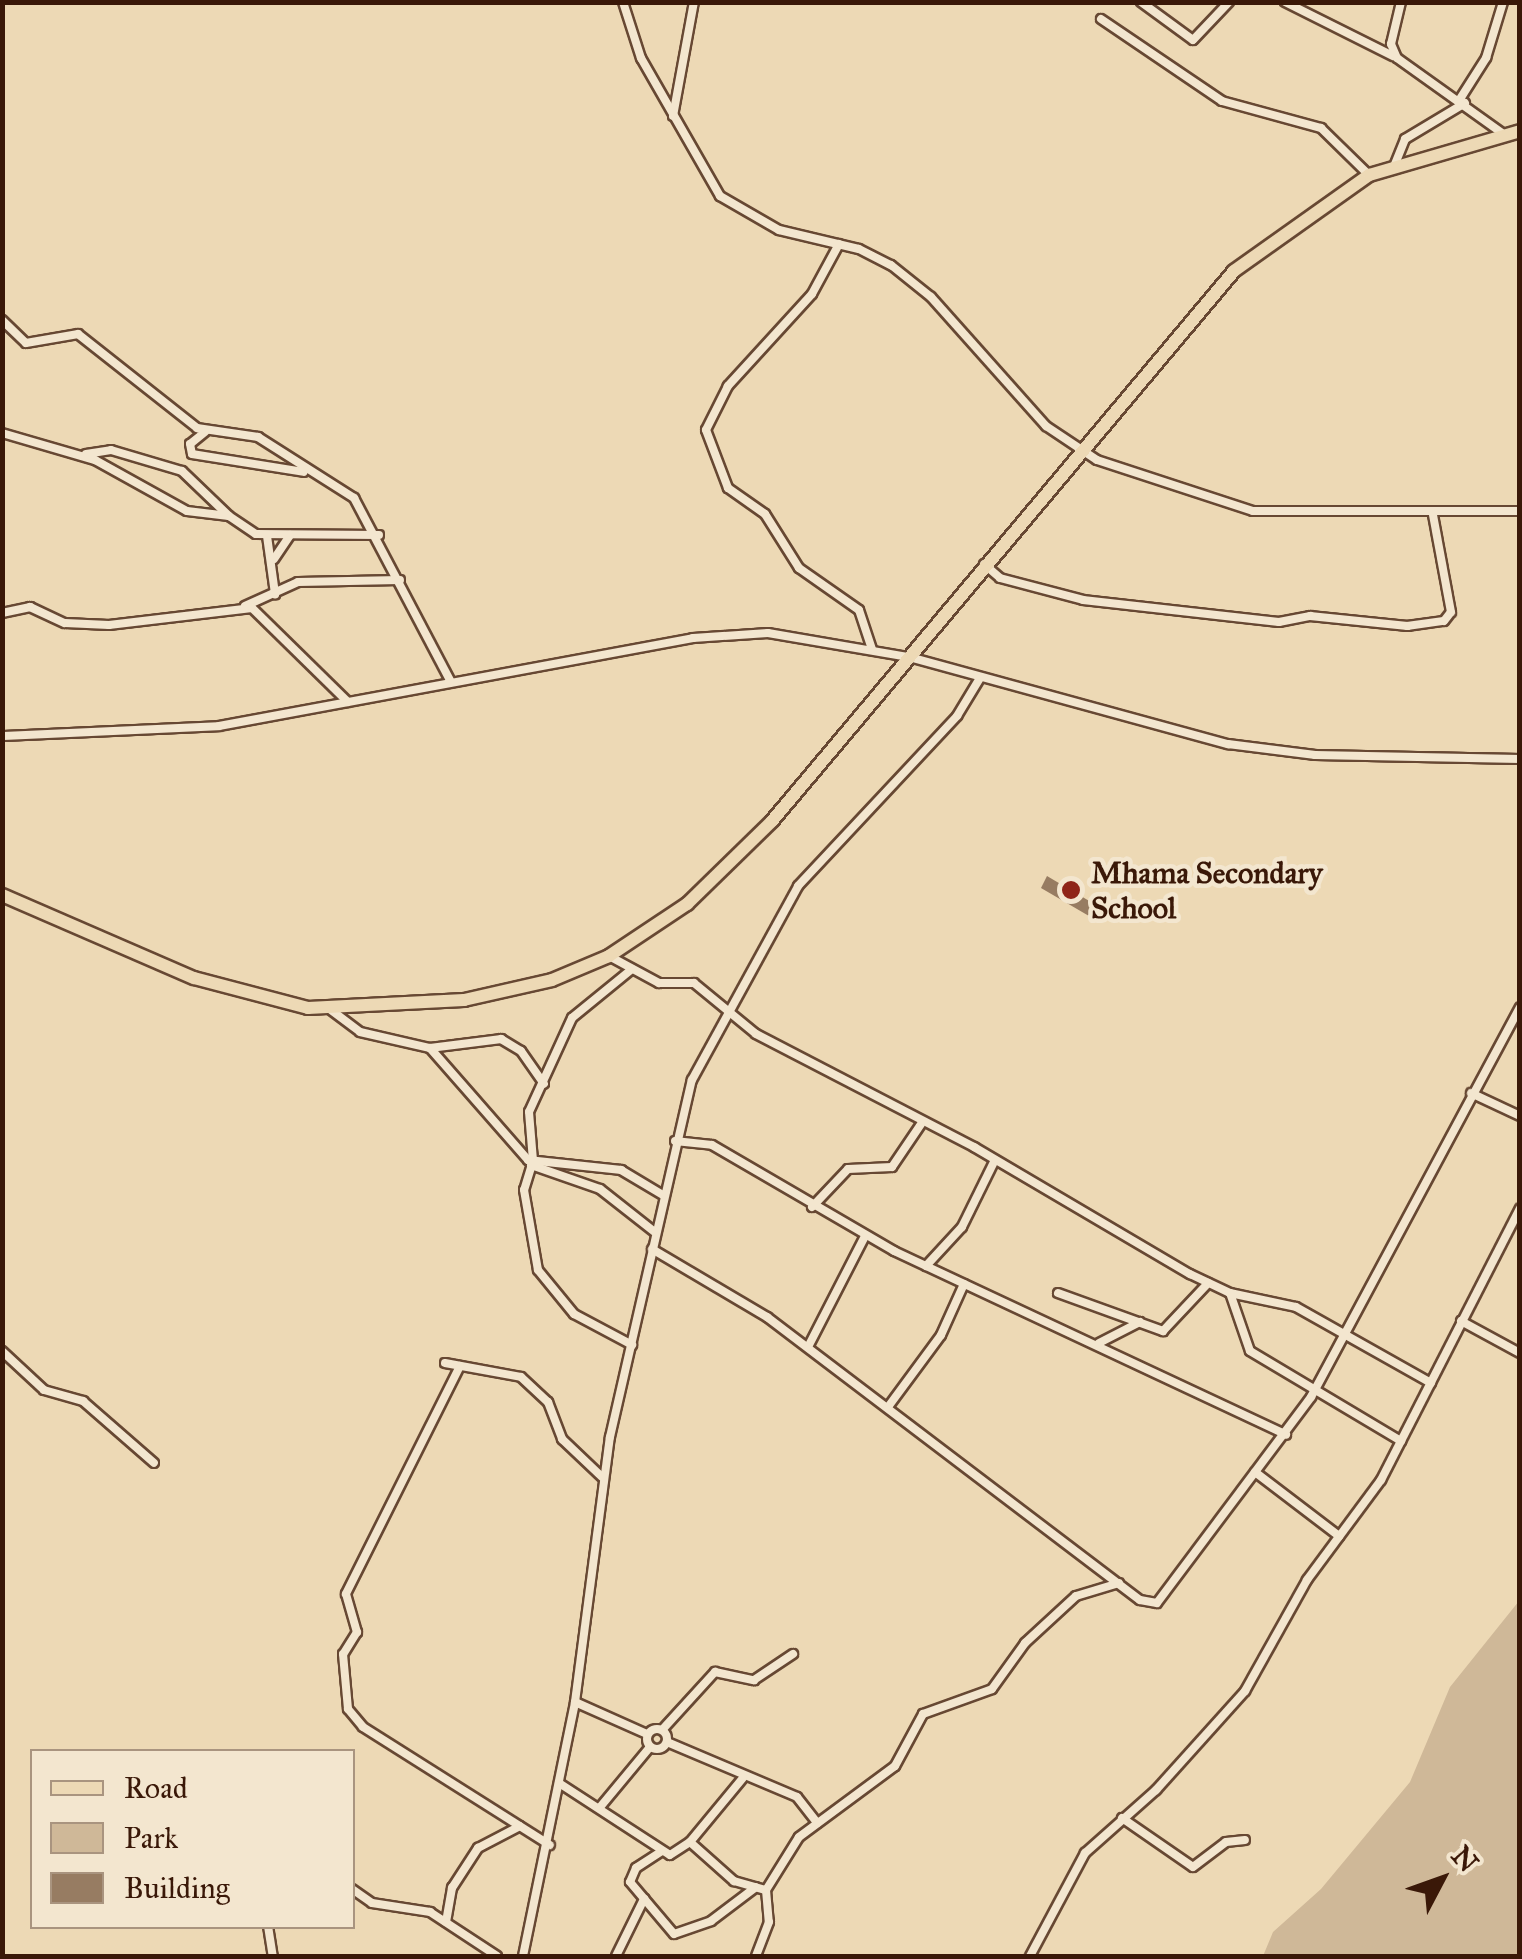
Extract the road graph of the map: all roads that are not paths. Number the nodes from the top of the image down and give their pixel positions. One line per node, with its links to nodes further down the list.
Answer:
1 (624, 2): 11 (street)
2 (694, 2): 11 (street)
3 (1142, 2): 4 (street)
4 (1229, 2)
5 (1285, 2): 9 (street)
6 (1401, 2): 9 (street)
7 (1503, 2): 10 (street)
8 (1102, 19): 15 (street)
9 (1396, 58): 10 (street)
10 (1462, 101): 13 (street); 14 (street)
11 (673, 116): 16 (street)
12 (1520, 130): 13 (main road)
13 (1502, 133): 14 (main road)
14 (1395, 164): 15 (main road)
15 (1369, 175): 20 (main road)
16 (839, 244): 20 (street); 35 (street)
17 (2, 320): 18 (street)
18 (205, 432): 22 (street); 22 (street)
19 (2, 433): 21 (street)
20 (1080, 450): 24 (street); 30 (main road)
21 (82, 455): 25 (street); 25 (street)
22 (304, 472): 27 (street)
23 (1520, 511): 24 (street)
24 (1433, 514): 30 (street)
25 (230, 516): 28 (street)
26 (290, 535): 27 (street); 28 (street); 29 (street)
27 (379, 535): 31 (street)
28 (266, 536): 29 (street)
29 (274, 560): 32 (street)
30 (984, 564): 36 (main road)
31 (400, 580): 32 (street); 38 (street)
32 (275, 594): 33 (street)
33 (242, 607): 34 (street); 39 (street)
34 (2, 613)
35 (872, 649): 36 (street); 38 (street)
36 (909, 658): 37 (street); 43 (main road)
37 (980, 678): 41 (street); 47 (street)
38 (450, 682): 39 (street)
39 (348, 702): 40 (street)
40 (2, 736)
41 (1520, 760)
42 (2, 895): 46 (main road)
43 (608, 956): 44 (street); 46 (main road)
44 (632, 969): 47 (street); 49 (street)
45 (1520, 1008): 50 (street)
46 (331, 1010): 48 (street)
47 (724, 1011): 52 (street); 53 (street)
48 (430, 1048): 49 (street); 55 (street)
49 (544, 1084): 55 (street)
50 (1471, 1093): 51 (street); 69 (street)
51 (1520, 1116)
52 (921, 1124): 54 (street); 57 (street)
53 (675, 1142): 56 (street); 57 (street)
54 (994, 1162): 62 (street); 63 (street)
55 (532, 1163): 56 (street); 59 (street); 71 (street)
56 (663, 1195): 59 (street)
57 (812, 1207): 60 (street)
58 (1520, 1208): 67 (street)
59 (656, 1232): 61 (street)
60 (864, 1236): 62 (street); 72 (street)
61 (652, 1249): 71 (street); 72 (street)
62 (926, 1266): 64 (street)
63 (1208, 1283): 65 (street); 68 (street)
64 (964, 1284): 70 (street); 79 (street)
65 (1230, 1293): 69 (street); 78 (street)
66 (1058, 1294): 68 (street)
67 (1461, 1321): 74 (street); 77 (street)
68 (1140, 1322): 70 (street)
69 (1340, 1338): 77 (street); 78 (street)
70 (1099, 1342): 80 (street)
71 (632, 1344): 84 (street)
72 (808, 1348): 79 (street)
73 (2, 1351): 82 (street)
74 (1520, 1353)
75 (445, 1364): 76 (street)
76 (460, 1366): 84 (street); 98 (street)
77 (1431, 1383): 81 (street)
78 (1315, 1388): 80 (street); 81 (street)
79 (888, 1407): 86 (street)
80 (1286, 1435): 83 (street)
81 (1401, 1441): 85 (street)
82 (154, 1463)
83 (1256, 1472): 85 (street); 86 (street)
84 (602, 1477): 88 (street)
85 (1339, 1536): 96 (street)
86 (1119, 1583): 97 (street)
87 (793, 1654): 89 (street)
88 (575, 1702): 90 (street); 94 (street)
89 (662, 1730): 90 (street); 91 (street)
90 (648, 1734): 92 (street)
91 (667, 1742): 92 (street); 93 (street)
92 (650, 1747): 95 (street)
93 (743, 1778): 97 (street); 100 (street)
94 (559, 1783): 95 (street); 101 (street)
95 (600, 1806): 102 (street)
96 (1122, 1818): 99 (street); 113 (street)
97 (817, 1822): 103 (street)
98 (520, 1826): 101 (street); 106 (street)
99 (1245, 1840)
100 (690, 1842): 102 (street); 103 (street)
101 (550, 1845): 110 (street)
102 (662, 1851): 105 (street)
103 (761, 1889): 105 (street); 112 (street)
104 (355, 1891): 106 (street)
105 (644, 1899): 111 (street)
106 (446, 1922): 109 (street)
107 (268, 1929): 108 (street)
108 (272, 1956)
109 (497, 1956)
110 (523, 1956)
111 (616, 1956)
112 (756, 1956)
113 (1030, 1956)

